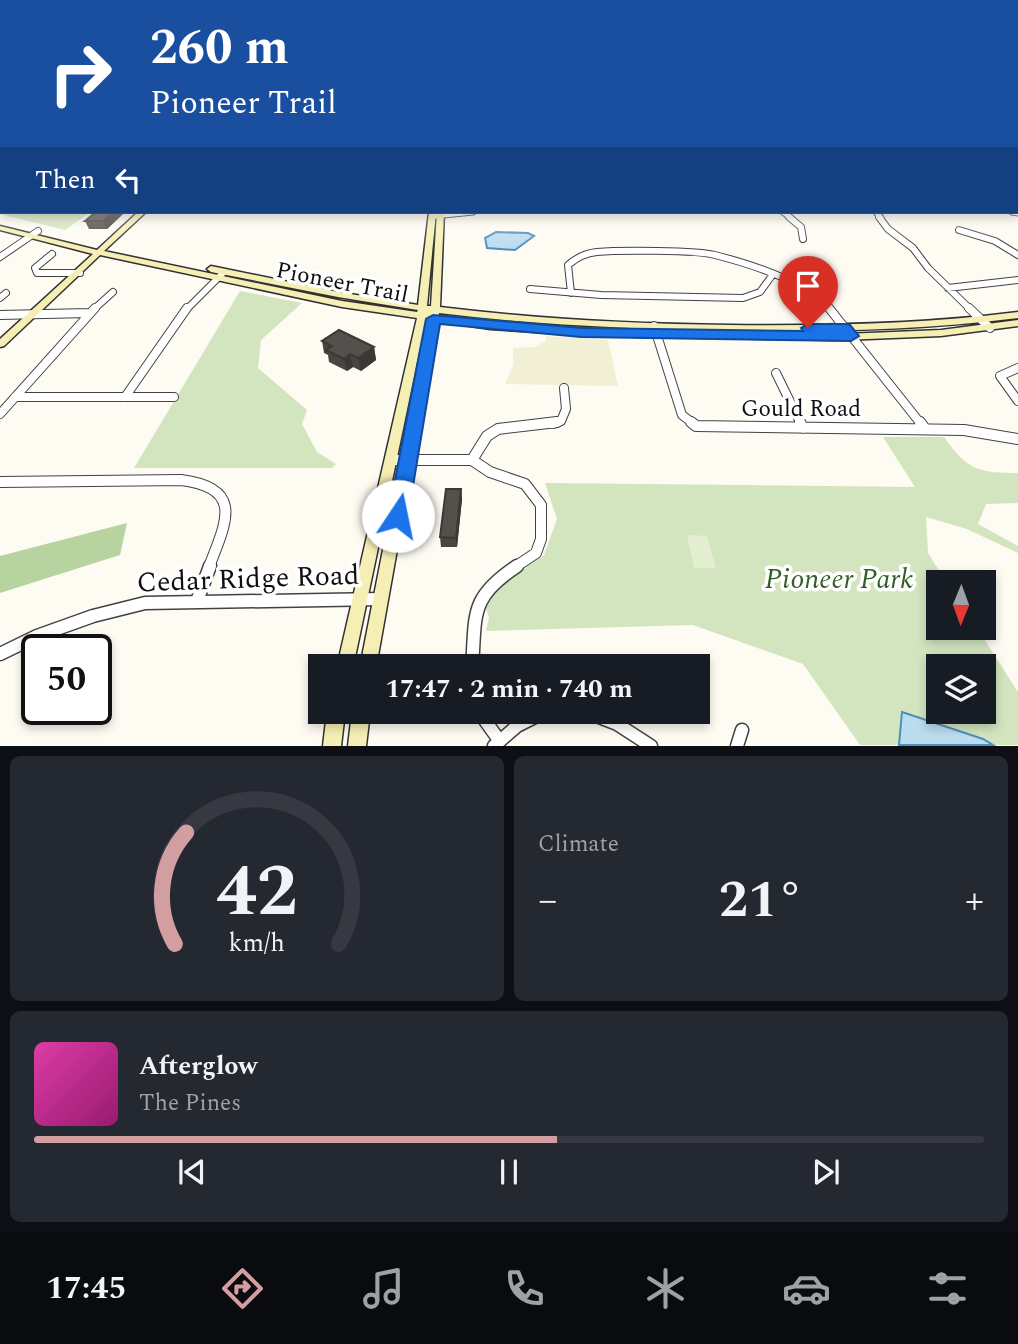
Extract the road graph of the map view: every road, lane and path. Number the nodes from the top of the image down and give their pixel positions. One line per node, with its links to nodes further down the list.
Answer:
1 (140, 214): 11 (main road)
2 (437, 214): 24 (main road)
3 (785, 214): 10 (street)
4 (877, 214): 19 (street)
5 (0, 220): 8 (main road, Pioneer Trail)
6 (0, 228): 9 (main road, Pioneer Trail)
7 (959, 230): 13 (street)
8 (38, 231): 9 (street); 11 (main road, Pioneer Trail)
9 (29, 236): 11 (main road, Pioneer Trail); 14 (street)
10 (803, 239)
11 (103, 250): 15 (main road); 16 (main road, Pioneer Trail)
12 (52, 254): 15 (street)
13 (1018, 255)
14 (0, 257)
15 (80, 273): 26 (main road)
16 (221, 274): 24 (main road, Pioneer Trail); 37 (street)
17 (771, 277): 22 (street); 22 (street); 31 (street)
18 (1018, 280): 19 (street)
19 (947, 288): 29 (street)
20 (530, 289): 22 (street)
21 (113, 292): 23 (street)
22 (571, 293)
23 (89, 313): 26 (street); 36 (street)
24 (428, 314): 30 (main road, Pioneer Trail); 44 (main road); 45 (main road)
25 (0, 315): 26 (street)
26 (30, 315): 32 (main road)
27 (1018, 315): 29 (main road, Pioneer Trail)
28 (1018, 323): 29 (main road, Pioneer Trail)
29 (986, 324): 31 (main road, Pioneer Trail)
30 (655, 330): 31 (main road, Pioneer Trail); 41 (street, Gould Road)
31 (848, 332): 42 (street)
32 (0, 344)
33 (1018, 368): 39 (street)
34 (776, 373): 41 (street)
35 (564, 388): 46 (street)
36 (15, 397): 37 (street); 40 (street)
37 (125, 397): 38 (street)
38 (174, 397)
39 (1018, 401)
40 (0, 414)
41 (803, 428): 42 (street, Gould Road)
42 (925, 429): 43 (street, Gould Road)
43 (1018, 439)
44 (391, 460): 45 (street); 48 (main road)
45 (409, 460): 46 (street); 49 (main road)
46 (471, 460): 54 (street)
47 (0, 482): 50 (street)
48 (359, 599): 49 (street, Cedar Ridge Road); 50 (street, Cedar Ridge Road); 52 (main road)
49 (381, 599): 53 (main road)
50 (197, 601): 51 (street, Cedar Ridge Road)
51 (0, 654)
52 (348, 654)
53 (370, 654)
54 (473, 654)
55 (335, 724): 62 (main road)
56 (359, 724): 63 (main road)
57 (486, 724): 61 (street)
58 (520, 724): 61 (street)
59 (617, 724): 64 (street)
60 (742, 730): 65 (street)
61 (497, 743)
62 (332, 746)
63 (357, 746)
64 (651, 746)
65 (737, 746)

